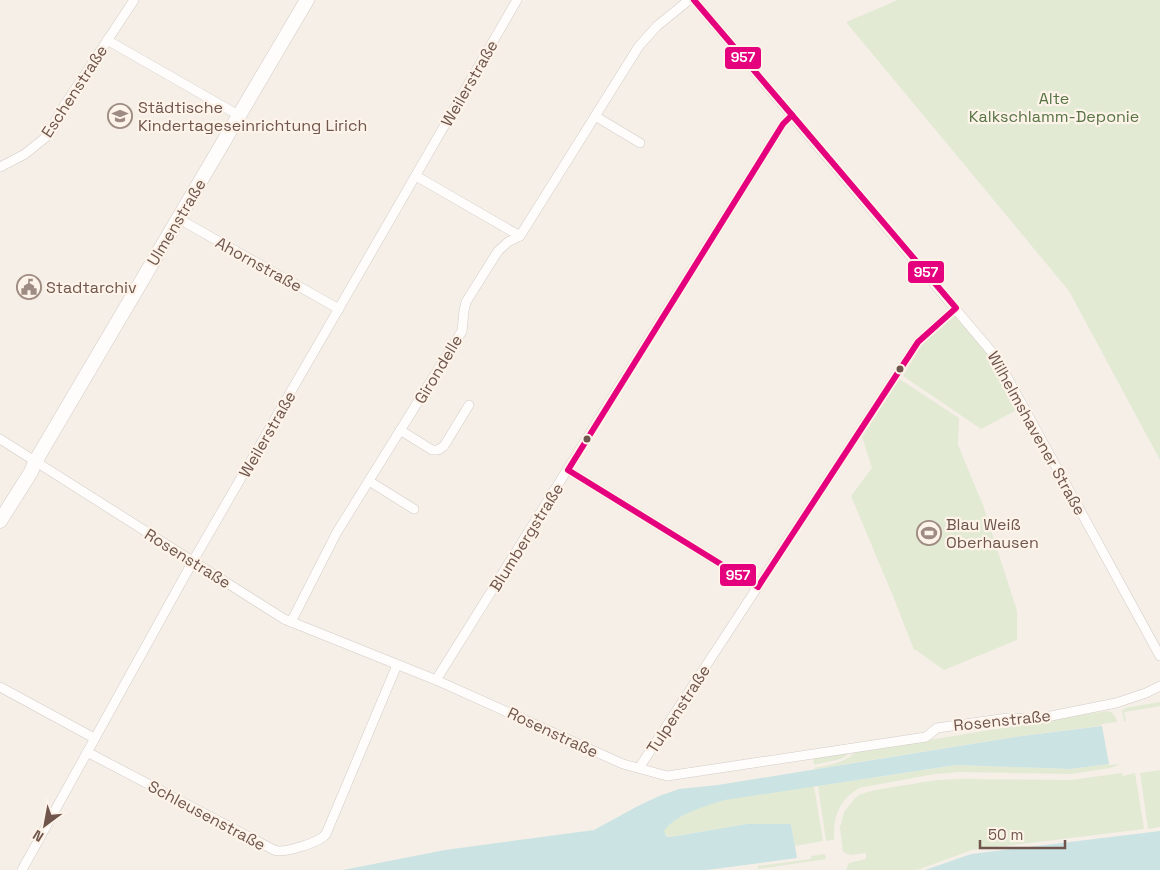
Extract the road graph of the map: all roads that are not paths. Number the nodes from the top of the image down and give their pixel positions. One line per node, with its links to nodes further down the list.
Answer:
1 (134, 0): 6 (street, Eschenstraße)
2 (307, 0): 8 (street, Ulmenstraße)
3 (517, 0): 12 (street, Weilerstraße)
4 (689, 0): 9 (street, Girondelle)
5 (694, 0): 7 (street, Wilhelmshavener Straße)
6 (107, 40): 8 (street); 11 (street, Eschenstraße)
7 (792, 115): 15 (street, Wilhelmshavener Straße); 21 (street, Blumbergstraße)
8 (240, 116): 13 (street, Ulmenstraße)
9 (595, 116): 10 (street); 14 (street, Girondelle)
10 (640, 144)
11 (0, 167)
12 (416, 176): 14 (street); 16 (street, Weilerstraße)
13 (179, 219): 16 (street, Ahornstraße); 20 (street, Ulmenstraße)
14 (520, 236): 18 (street, Girondelle)
15 (956, 308): 26 (street, Tulpenstraße); 28 (street, Wilhelmshavener Straße)
16 (339, 309): 25 (street, Weilerstraße)
17 (469, 404): 18 (street)
18 (400, 430): 22 (street, Girondelle)
19 (0, 439): 20 (street, Rosenstraße)
20 (35, 462): 24 (street, Ulmenstraße); 25 (street, Rosenstraße)
21 (568, 470): 26 (street); 30 (street, Blumbergstraße)
22 (369, 481): 23 (street); 27 (street, Girondelle)
23 (414, 509)
24 (0, 521)
25 (193, 562): 27 (street, Rosenstraße); 33 (street, Weilerstraße)
26 (758, 587): 35 (street, Tulpenstraße)
27 (291, 622): 29 (street, Rosenstraße)
28 (1160, 656)
29 (398, 665): 30 (street, Rosenstraße); 34 (street, Schleusenstraße)
30 (436, 680): 35 (street, Rosenstraße)
31 (1160, 686): 35 (street, Rosenstraße)
32 (0, 687): 33 (street)
33 (94, 738): 34 (street, Weilerstraße)
34 (87, 752): 36 (street, Weilerstraße)
35 (639, 768)
36 (22, 870)

